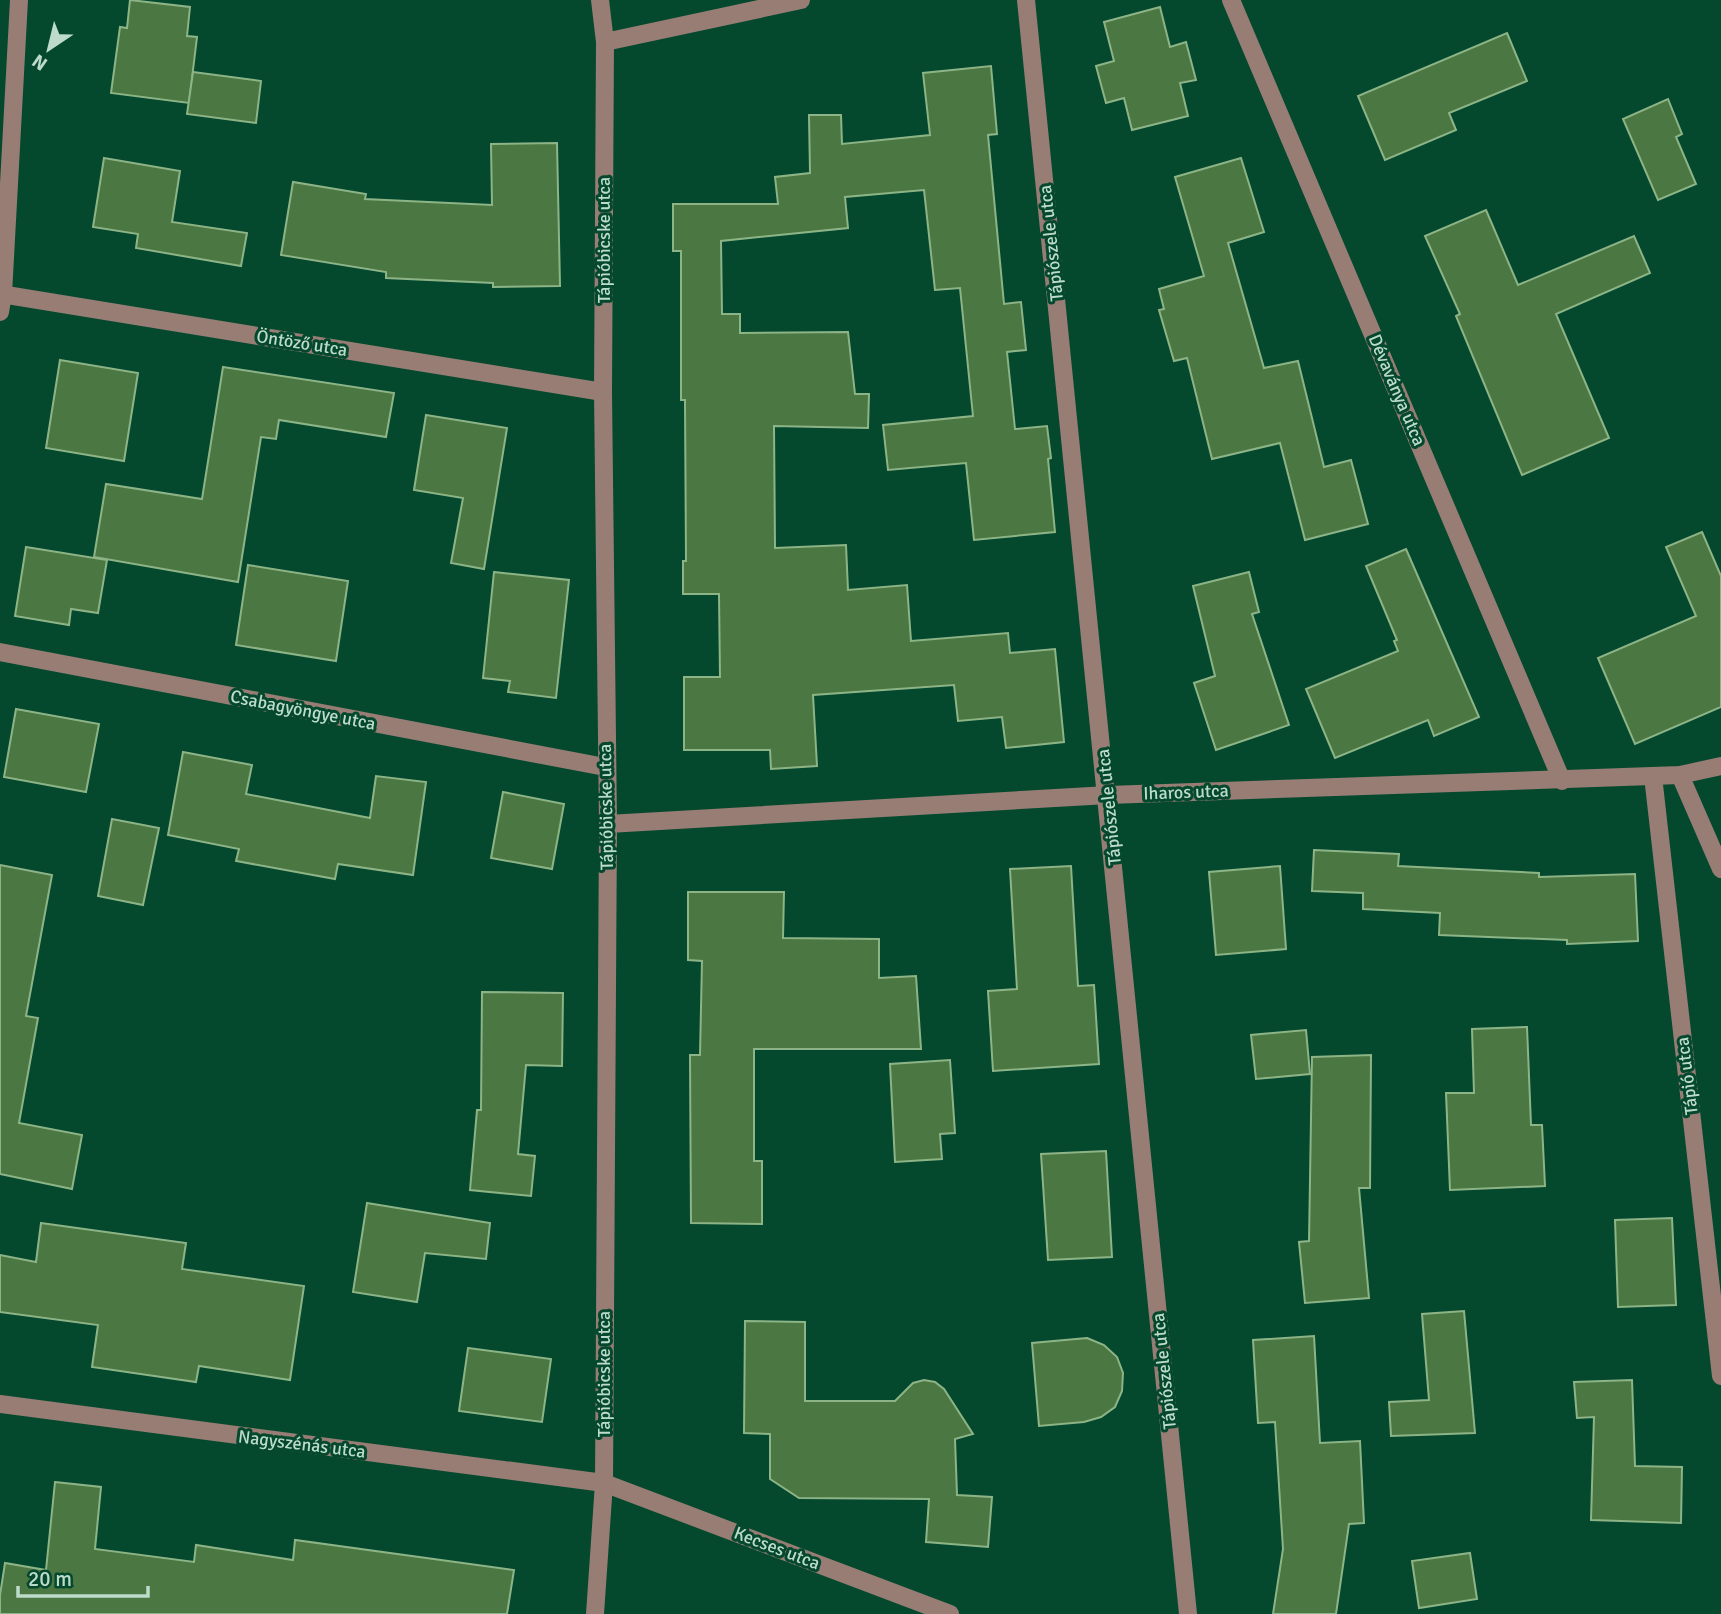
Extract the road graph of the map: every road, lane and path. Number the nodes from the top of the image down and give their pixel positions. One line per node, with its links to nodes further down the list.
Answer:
1 (19, 0): 7 (street)
2 (600, 0): 6 (street, Tápióbicske utca)
3 (801, 0): 6 (street)
4 (1026, 0): 15 (street, Tápiószele utca)
5 (1231, 0): 14 (street, Dévaványa utca)
6 (605, 42): 8 (street, Tápióbicske utca)
7 (1, 300): 8 (street, Öntöző utca)
8 (603, 392): 11 (street, Tápióbicske utca)
9 (0, 652): 11 (street, Csabagyöngye utca)
10 (1721, 766): 12 (street, Iharos utca)
11 (606, 767): 16 (street, Tápióbicske utca)
12 (1680, 775): 13 (street, Iharos utca); 17 (street)
13 (1653, 776): 14 (street, Iharos utca); 18 (street, Tápió utca)
14 (1562, 781): 15 (street, Iharos utca)
15 (1108, 795): 16 (street, Iharos utca); 23 (street, Tápiószele utca)
16 (608, 824): 20 (street, Tápióbicske utca)
17 (1721, 869)
18 (1721, 1376)
19 (0, 1404): 20 (street, Nagyszénás utca)
20 (604, 1483): 21 (street, Tápióbicske utca); 22 (street, Kecses utca)
21 (596, 1614)
22 (950, 1614)
23 (1188, 1614)

